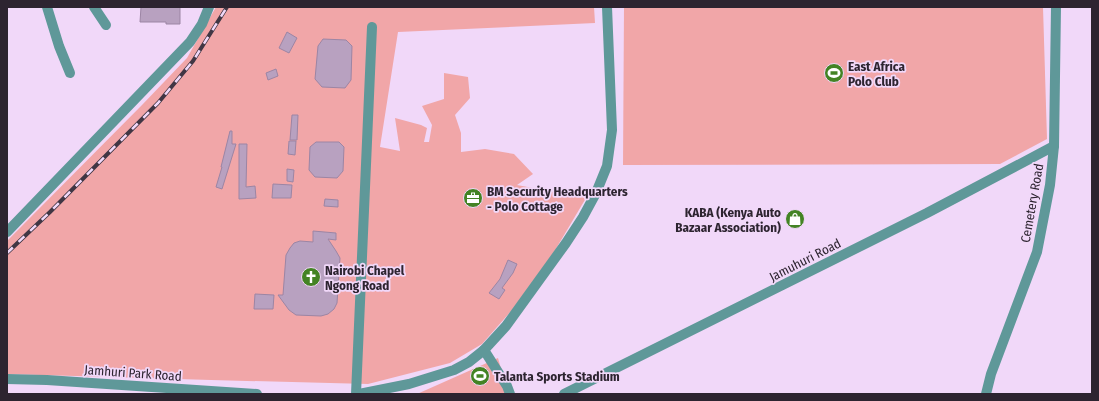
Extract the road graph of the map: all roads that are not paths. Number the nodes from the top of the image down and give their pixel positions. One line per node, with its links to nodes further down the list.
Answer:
1 (47, 7): 8 (street)
2 (94, 7): 6 (street)
3 (209, 7): 10 (street)
4 (607, 7): 11 (street)
5 (1056, 7): 9 (street, Cemetery Road)
6 (106, 25)
7 (372, 27): 14 (street)
8 (70, 73)
9 (1054, 146): 17 (street, Jamuhuri Road); 18 (street, Cemetery Road)
10 (7, 232)
11 (484, 350): 15 (street); 16 (street)
12 (7, 379): 13 (street, Jamhuri Park Road)
13 (257, 394)
14 (356, 394)
15 (359, 394)
16 (510, 394)
17 (564, 394)
18 (986, 394)

